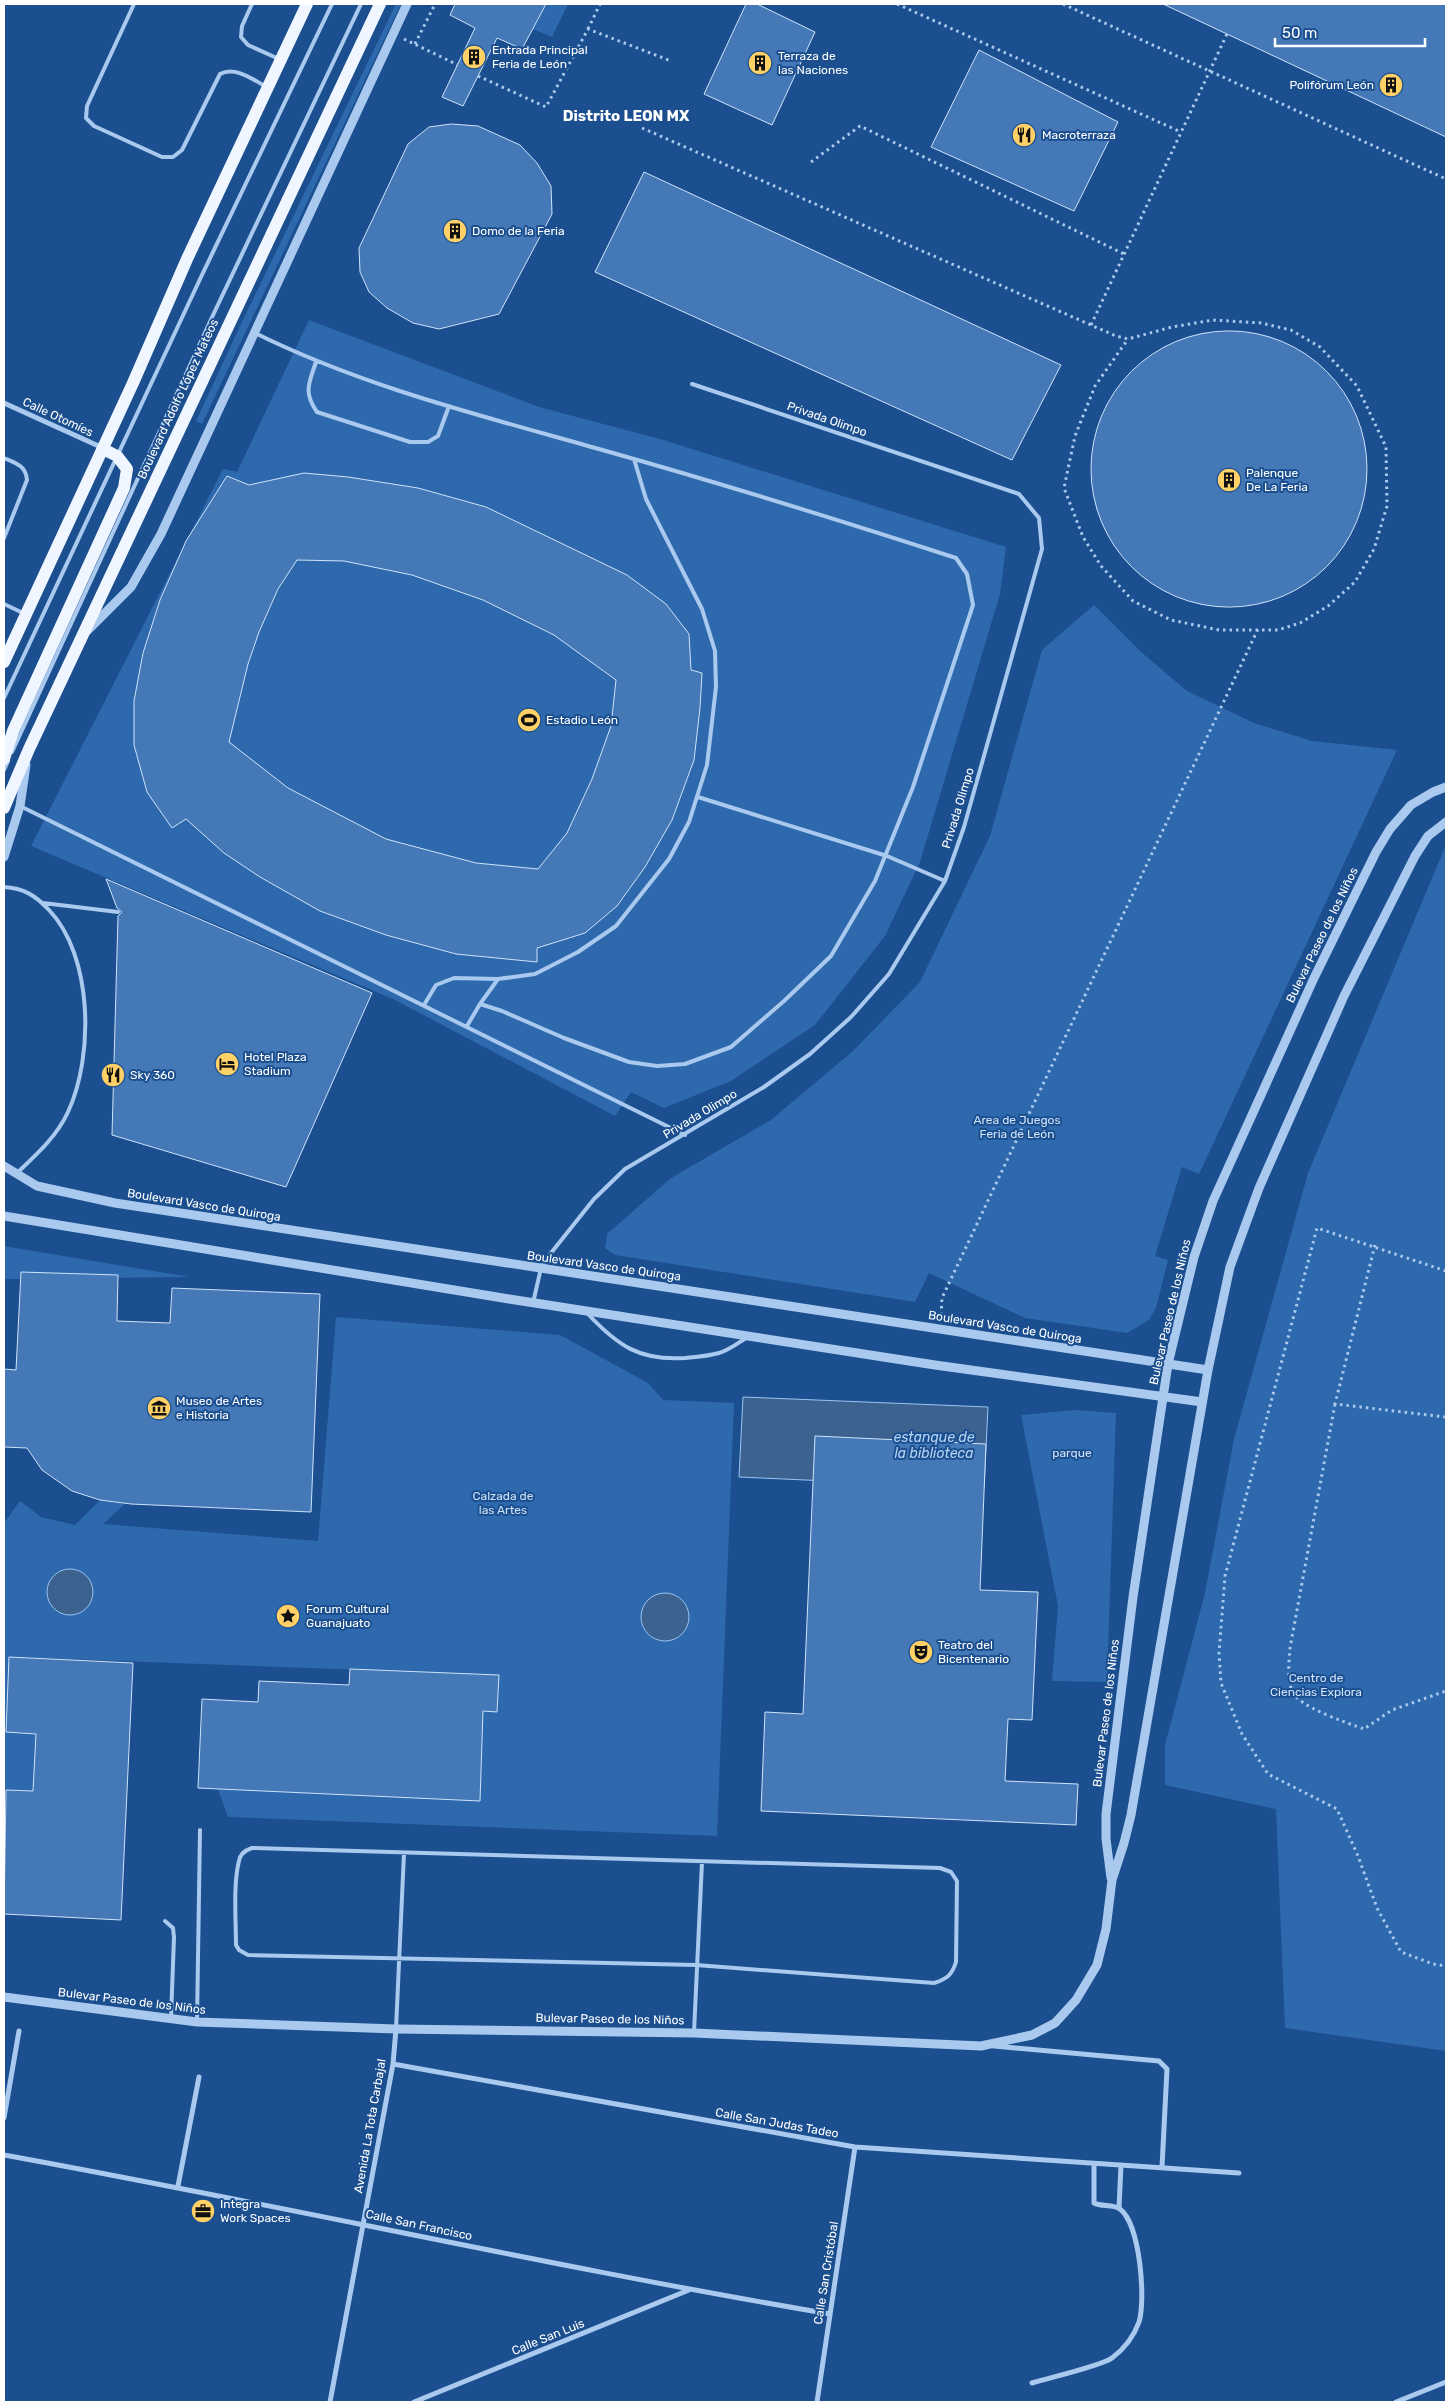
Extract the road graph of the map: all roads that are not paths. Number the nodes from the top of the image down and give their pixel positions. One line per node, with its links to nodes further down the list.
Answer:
1 (134, 4): 9 (lane)
2 (252, 4): 8 (lane)
3 (307, 4): 8 (main road)
4 (332, 4): 16 (lane)
5 (361, 4): 28 (lane)
6 (380, 4): 22 (main road, Boulevard Adolfo López Mateos)
7 (407, 4): 10 (street)
8 (281, 60): 9 (main road)
9 (268, 87): 15 (main road)
10 (253, 332): 11 (lane); 22 (street)
11 (316, 362): 14 (lane); 14 (lane)
12 (692, 384): 36 (lane, Privada Olimpo)
13 (4, 404): 15 (street, Calle Otomíes)
14 (449, 406): 18 (lane)
15 (103, 449): 16 (main road); 21 (main road)
16 (118, 456): 25 (lane); 27 (main road)
17 (4, 458): 19 (lane)
18 (634, 458): 30 (lane); 34 (lane)
19 (4, 538)
20 (4, 604): 21 (lane)
21 (27, 615): 23 (main road)
22 (83, 635): 26 (main road, Boulevard Adolfo López Mateos)
23 (7, 647): 24 (main road)
24 (4, 662)
25 (4, 698)
26 (29, 749): 31 (street); 32 (main road, Boulevard Adolfo López Mateos)
27 (4, 759)
28 (4, 770)
29 (1446, 787): 52 (street, Bulevar Paseo de los Niños)
30 (698, 797): 34 (lane); 40 (lane)
31 (20, 806): 35 (street); 42 (lane)
32 (4, 808)
33 (1446, 822): 53 (street, Bulevar Paseo de los Niños)
34 (887, 856): 36 (lane); 41 (lane)
35 (4, 857)
36 (945, 881): 44 (lane, Privada Olimpo)
37 (4, 887): 38 (lane)
38 (43, 903): 39 (lane); 46 (lane)
39 (118, 912)
40 (498, 979): 41 (lane); 42 (lane)
41 (480, 1004): 43 (lane)
42 (424, 1005): 43 (lane)
43 (467, 1026): 44 (lane)
44 (685, 1135): 48 (lane, Privada Olimpo)
45 (4, 1166): 46 (street, Boulevard Vasco de Quiroga)
46 (16, 1175): 48 (street, Boulevard Vasco de Quiroga)
47 (4, 1216): 49 (street)
48 (541, 1268): 49 (lane, Privada Olimpo); 52 (street, Boulevard Vasco de Quiroga)
49 (533, 1303): 50 (street)
50 (585, 1310): 51 (street); 51 (lane)
51 (751, 1335): 54 (street)
52 (1168, 1364): 53 (street, Boulevard Vasco de Quiroga); 54 (street, Bulevar Paseo de los Niños)
53 (1208, 1370): 55 (street, Bulevar Paseo de los Niños)
54 (1163, 1398): 55 (street); 59 (street, Bulevar Paseo de los Niños)
55 (1202, 1402): 59 (street, Bulevar Paseo de los Niños)
56 (200, 1830): 65 (lane)
57 (404, 1853): 58 (lane); 61 (lane); 61 (lane)
58 (702, 1862): 62 (lane); 62 (lane)
59 (1112, 1880): 69 (street, Bulevar Paseo de los Niños)
60 (165, 1921): 64 (lane)
61 (400, 1957): 62 (lane); 66 (lane)
62 (696, 1965): 68 (lane)
63 (4, 1997): 64 (street, Bulevar Paseo de los Niños)
64 (171, 2020): 65 (street, Bulevar Paseo de los Niños)
65 (197, 2022): 66 (street, Bulevar Paseo de los Niños)
66 (396, 2029): 68 (street, Bulevar Paseo de los Niños); 70 (street, Avenida La Tota Carbajal)
67 (19, 2031): 72 (street)
68 (694, 2033): 69 (street, Bulevar Paseo de los Niños)
69 (982, 2046): 77 (street)
70 (392, 2064): 73 (street, Calle San Judas Tadeo); 81 (street, Avenida La Tota Carbajal)
71 (199, 2078): 79 (street)
72 (4, 2118)
73 (855, 2147): 75 (street, Calle San Judas Tadeo); 83 (street, Calle San Cristóbal)
74 (4, 2154): 79 (street, Calle San Francisco)
75 (1094, 2165): 76 (street, Calle San Judas Tadeo); 80 (street)
76 (1121, 2165): 77 (street, Calle San Judas Tadeo); 80 (street)
77 (1162, 2167): 78 (street, Calle San Judas Tadeo)
78 (1238, 2174)
79 (178, 2186): 81 (street, Calle San Francisco)
80 (1119, 2208): 85 (street)
81 (363, 2223): 82 (street, Calle San Francisco); 86 (street, Avenida La Tota Carbajal)
82 (689, 2290): 83 (street, Calle San Francisco); 87 (street, Calle San Luis)
83 (830, 2314): 88 (street, Calle San Cristóbal)
84 (1446, 2382): 89 (street)
85 (1032, 2383)
86 (330, 2402)
87 (414, 2402)
88 (817, 2402)
89 (1396, 2402)

